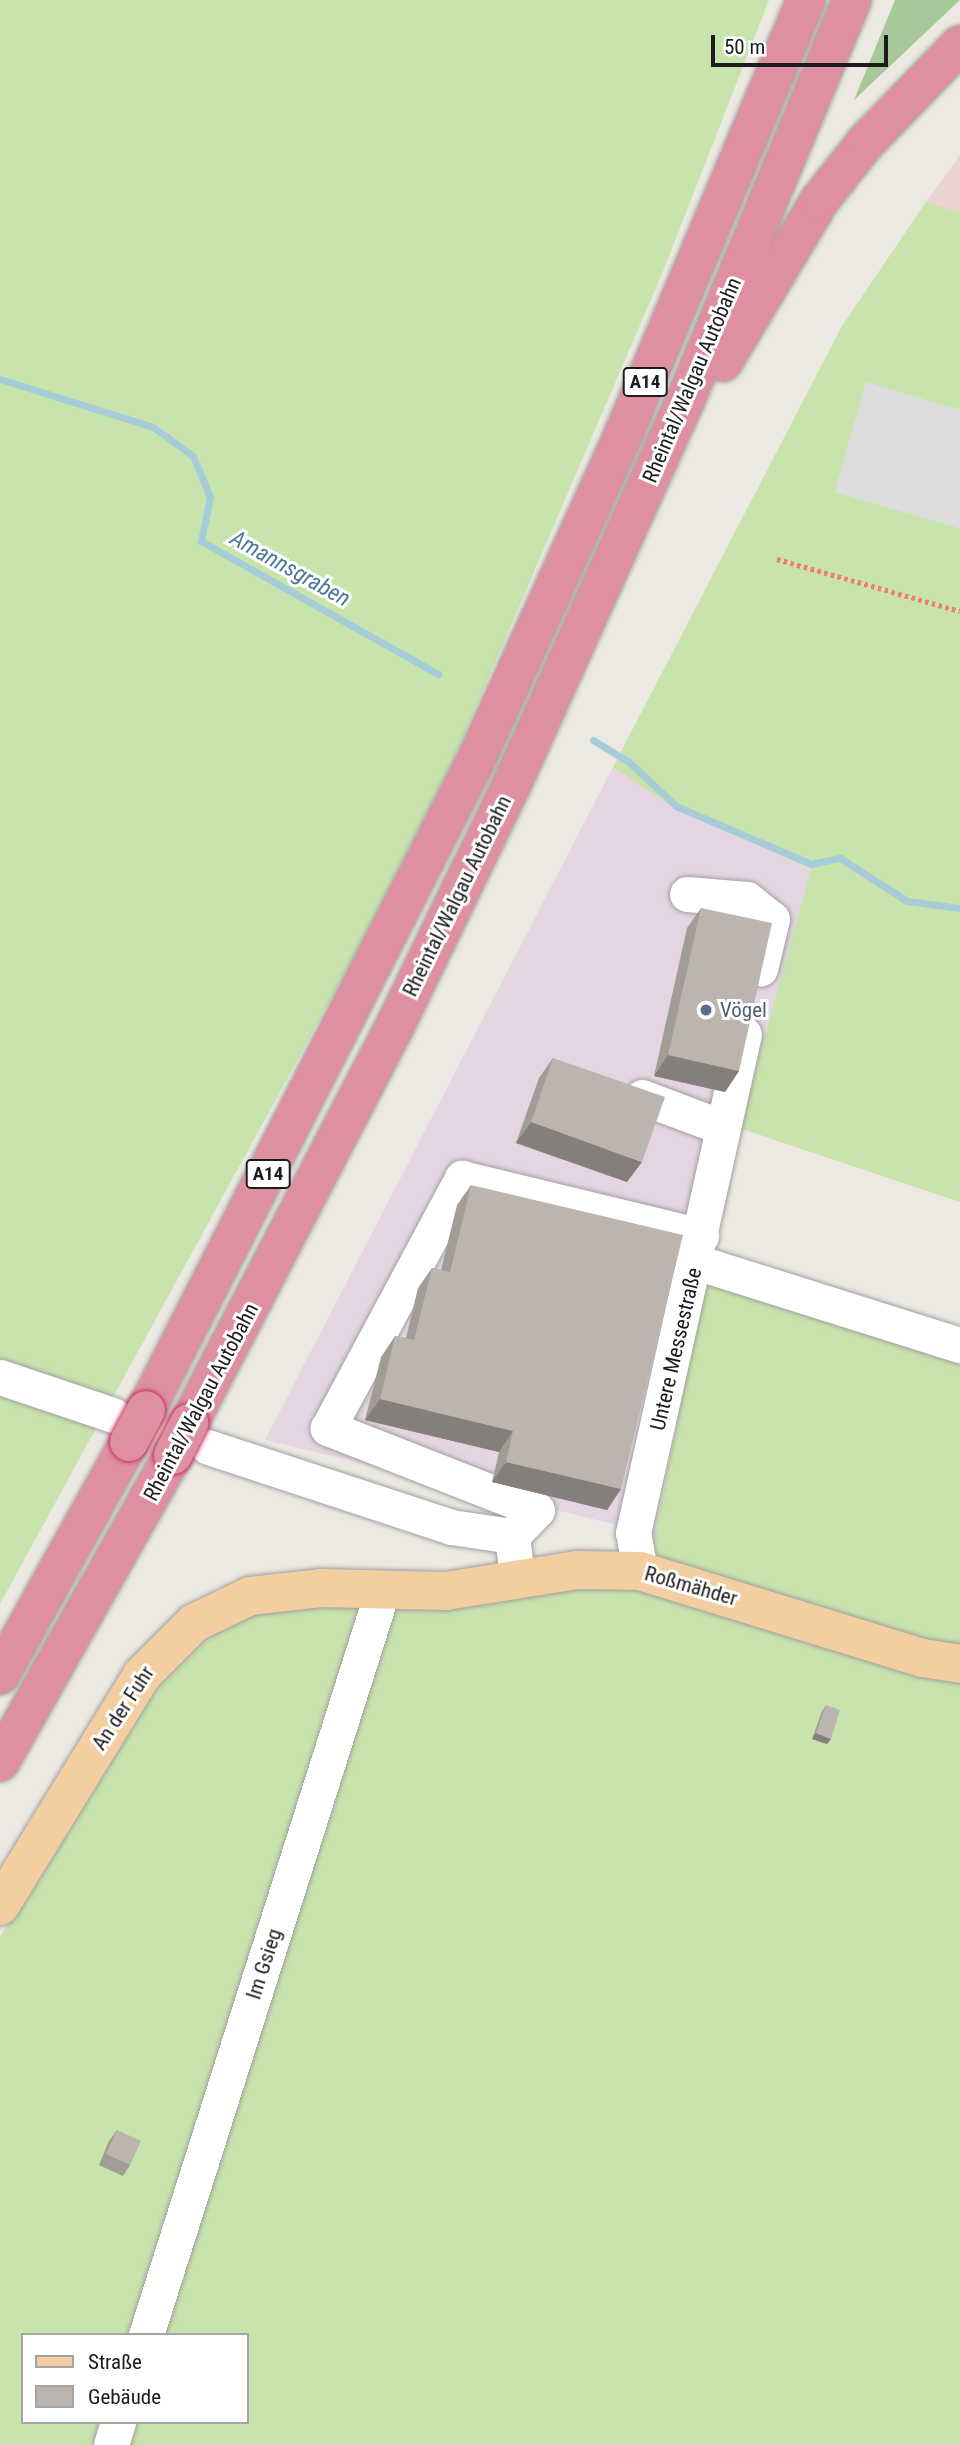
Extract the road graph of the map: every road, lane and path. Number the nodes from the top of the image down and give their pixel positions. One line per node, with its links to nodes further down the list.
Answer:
1 (806, 0): 13 (highway, Rheintal/Walgau Autobahn / A14)
2 (852, 0): 4 (highway, Rheintal/Walgau Autobahn / A14)
3 (960, 46): 4 (highway)
4 (685, 401): 14 (highway, Rheintal/Walgau Autobahn / A14)
5 (777, 559): 6 (path)
6 (960, 611)
7 (687, 894): 9 (street, Untere Messestraße)
8 (642, 1097): 9 (street)
9 (722, 1127): 10 (street, Untere Messestraße)
10 (698, 1249): 11 (street); 15 (street); 16 (street, Untere Messestraße)
11 (960, 1345)
12 (0, 1377): 13 (street)
13 (129, 1422): 20 (highway, Rheintal/Walgau Autobahn / A14)
14 (190, 1442): 15 (street); 21 (highway, Rheintal/Walgau Autobahn / A14)
15 (512, 1536): 17 (street)
16 (640, 1571): 17 (main road, Roßmähder); 19 (main road, Roßmähder)
17 (517, 1578): 18 (main road, An der Fuhr)
18 (382, 1592): 22 (main road, An der Fuhr); 23 (street, Im Gsieg)
19 (960, 1664)
20 (0, 1675)
21 (0, 1762)
22 (0, 1906)
23 (147, 2333)
24 (117, 2424): 25 (street)
25 (111, 2445)

